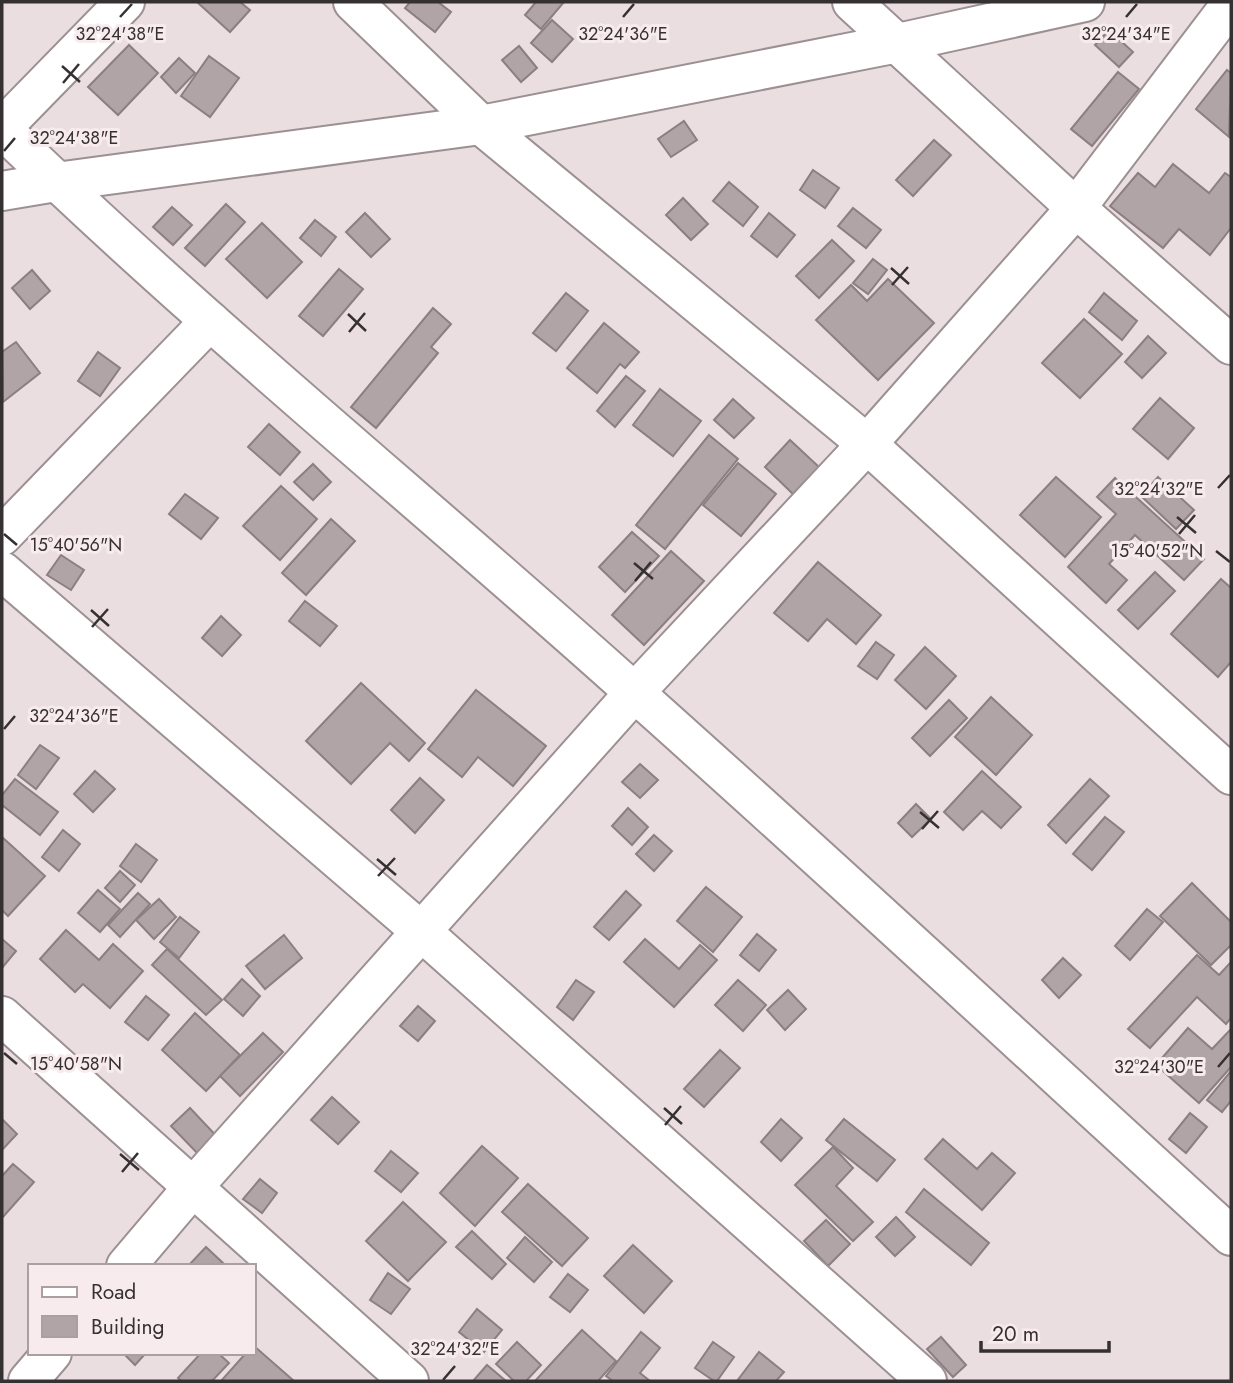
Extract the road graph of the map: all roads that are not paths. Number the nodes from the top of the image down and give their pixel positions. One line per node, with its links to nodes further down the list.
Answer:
1 (125, 2): 8 (street)
2 (352, 2): 7 (street)
3 (852, 2): 6 (street)
4 (1084, 2): 6 (street)
5 (1231, 4): 11 (street)
6 (898, 43): 7 (street); 11 (street)
7 (481, 125): 9 (street); 14 (street)
8 (2, 128): 9 (street)
9 (56, 182): 10 (street); 12 (street)
10 (2, 191)
11 (1076, 208): 13 (street); 14 (street)
12 (210, 321): 15 (street); 17 (street)
13 (1231, 345)
14 (867, 444): 17 (street); 18 (street)
15 (2, 536)
16 (2, 571): 19 (street)
17 (635, 692): 19 (street); 22 (street)
18 (1231, 775)
19 (422, 932): 21 (street); 27 (street)
20 (2, 1016): 21 (street)
21 (193, 1187): 23 (street); 26 (street)
22 (1231, 1236)
23 (128, 1264)
24 (50, 1355): 25 (street)
25 (29, 1381)
26 (409, 1381)
27 (927, 1381)

